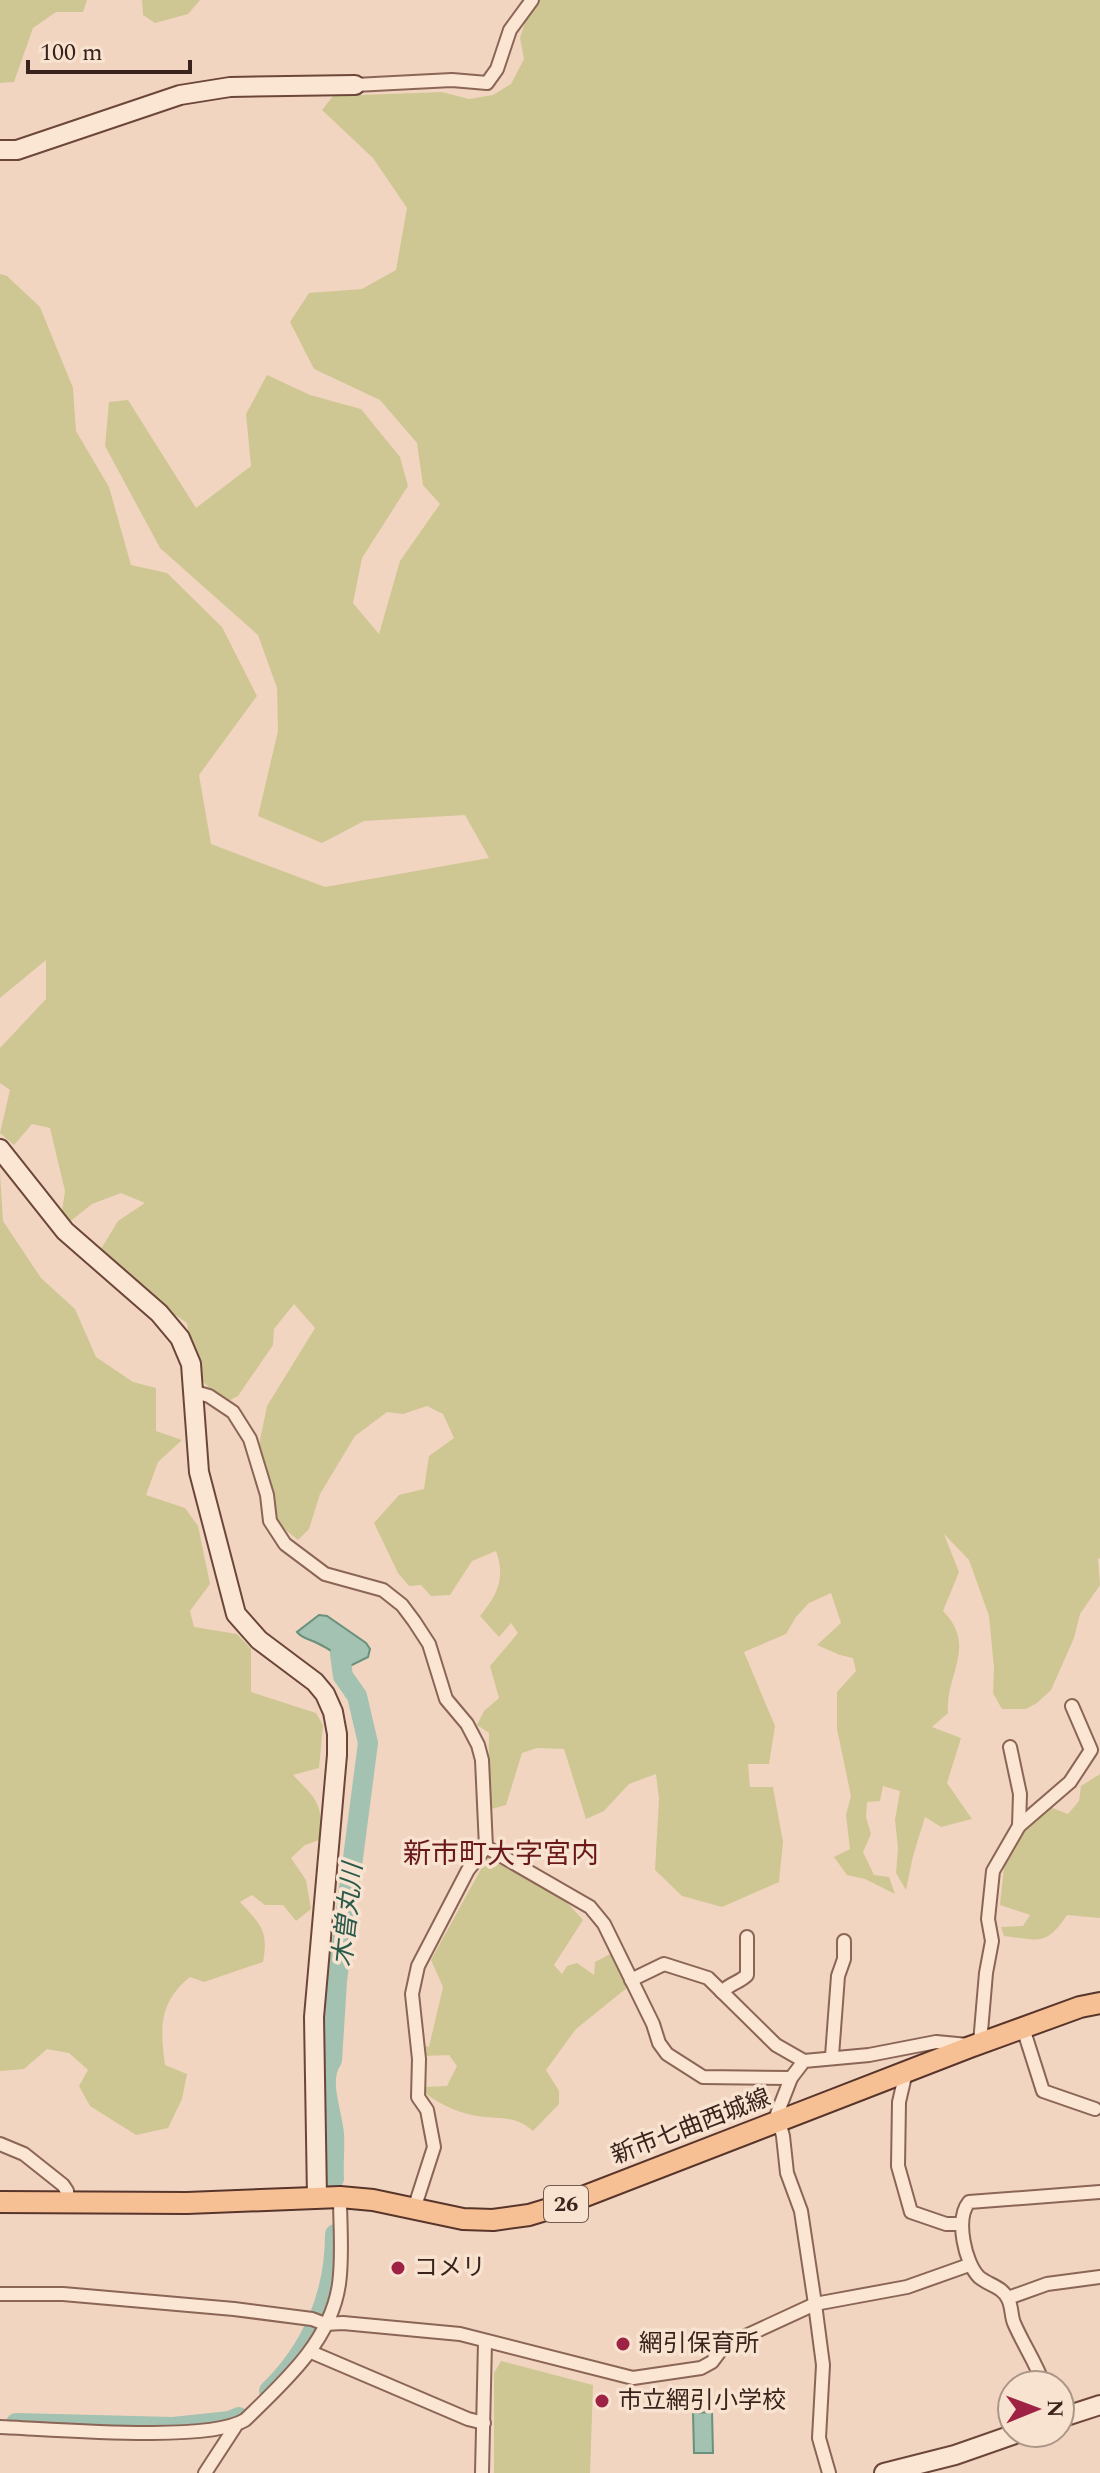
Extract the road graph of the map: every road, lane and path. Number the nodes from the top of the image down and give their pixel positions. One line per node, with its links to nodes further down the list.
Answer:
1 (532, 0): 2 (street)
2 (355, 85): 3 (street)
3 (0, 150)
4 (0, 1149): 5 (street)
5 (195, 1392): 10 (street); 26 (street)
6 (1072, 1706): 7 (street)
7 (1095, 1746): 9 (street)
8 (1010, 1747): 9 (street)
9 (1019, 1826): 17 (street)
10 (486, 1847): 13 (street); 30 (street)
11 (747, 1937): 14 (street)
12 (844, 1941): 18 (street)
13 (631, 1980): 14 (street); 21 (street)
14 (722, 1992): 19 (street)
15 (1100, 2003): 16 (main road, 新市七曲西城線 / 26)
16 (1023, 2028): 17 (main road, 新市七曲西城線 / 26); 22 (street)
17 (975, 2045): 18 (street); 20 (main road, 新市七曲西城線 / 26)
18 (832, 2056): 19 (street)
19 (804, 2061): 21 (street)
20 (906, 2072): 23 (main road, 新市七曲西城線 / 26); 31 (street)
21 (791, 2078): 23 (street)
22 (1095, 2109)
23 (780, 2120): 30 (main road, 新市七曲西城線 / 26); 36 (street)
24 (0, 2144): 29 (street)
25 (1100, 2192): 31 (street)
26 (317, 2197): 27 (main road, 新市七曲西城線 / 26); 29 (main road, 新市七曲西城線 / 26)
27 (340, 2197): 30 (main road, 新市七曲西城線 / 26); 37 (street)
28 (0, 2202): 29 (main road, 新市七曲西城線 / 26)
29 (68, 2204)
30 (414, 2209)
31 (961, 2224): 32 (street)
32 (969, 2265): 35 (street); 36 (street)
33 (1100, 2277): 35 (street)
34 (0, 2294): 37 (street)
35 (1008, 2298): 40 (street)
36 (815, 2304): 38 (street); 49 (street)
37 (322, 2322): 38 (street); 39 (street)
38 (485, 2342): 43 (street)
39 (311, 2352): 43 (street); 45 (street)
40 (1036, 2369)
41 (1100, 2405): 42 (street)
42 (1076, 2413)
43 (484, 2423): 48 (street)
44 (0, 2427): 45 (street)
45 (235, 2427): 47 (street)
46 (996, 2441): 50 (street)
47 (205, 2473)
48 (482, 2473)
49 (829, 2473)
50 (884, 2473)

